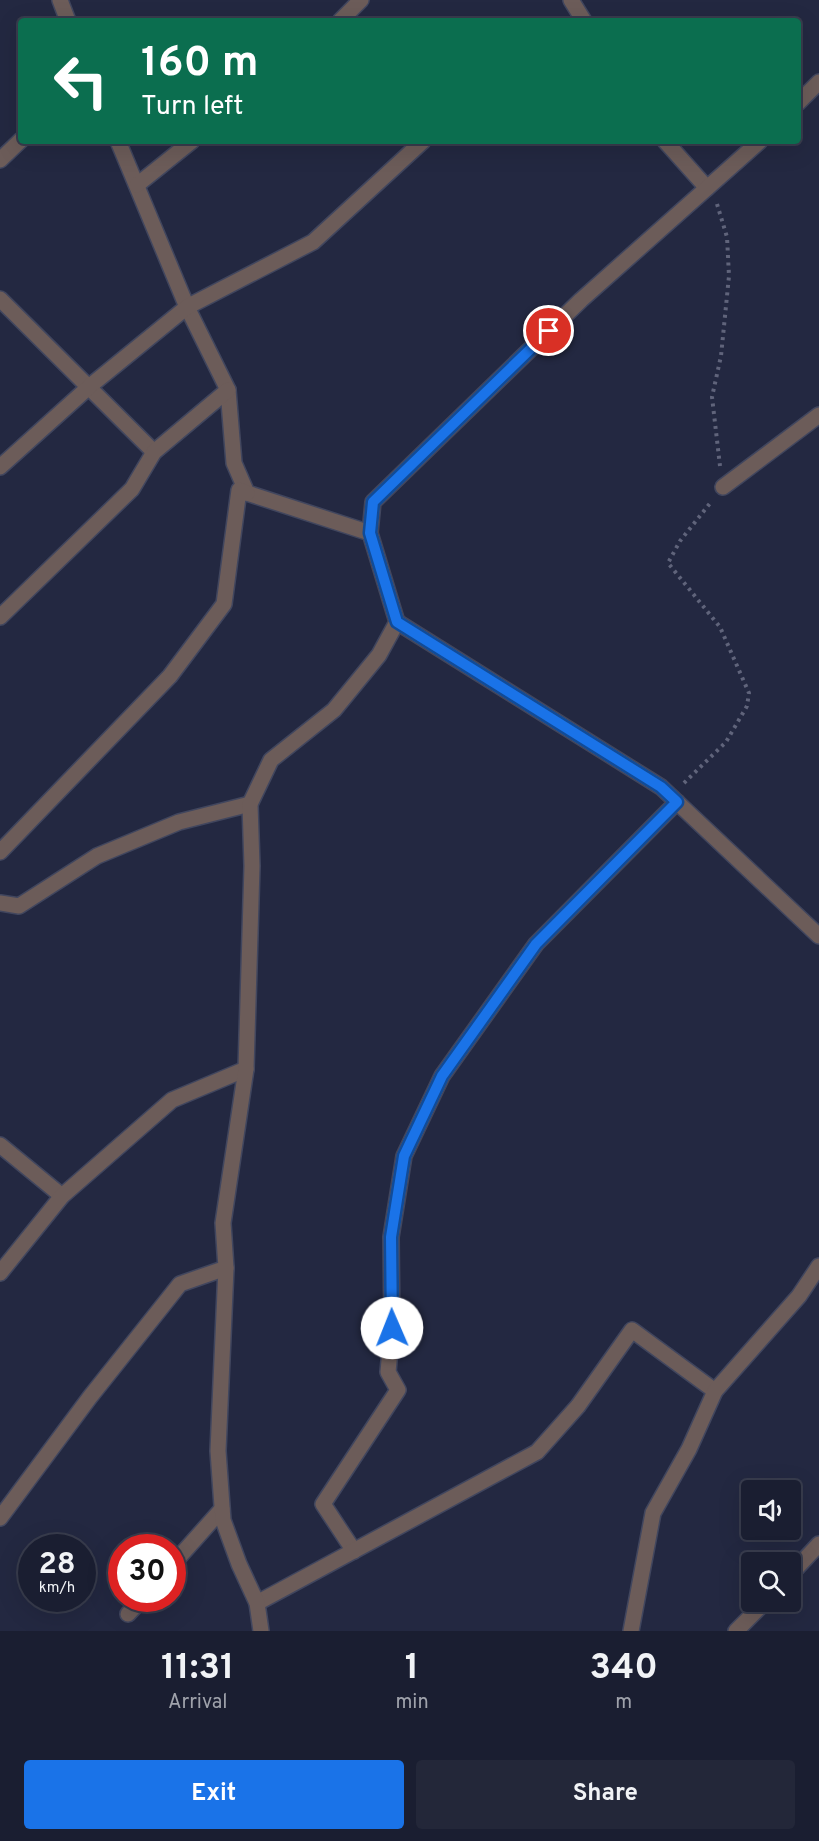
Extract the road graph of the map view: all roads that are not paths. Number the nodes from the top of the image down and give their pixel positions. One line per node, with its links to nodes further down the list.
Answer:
1 (60, 0): 4 (street)
2 (361, 0): 5 (street)
3 (571, 0): 6 (street)
4 (67, 18)
5 (343, 18)
6 (582, 18)
7 (819, 82): 8 (street)
8 (801, 100)
9 (18, 143): 15 (street)
10 (119, 144): 16 (street)
11 (188, 144): 16 (street)
12 (420, 144): 19 (street)
13 (668, 144): 17 (street)
14 (757, 144): 17 (street)
15 (0, 160)
16 (137, 185): 19 (street)
17 (706, 188): 27 (street)
18 (0, 299): 20 (street)
19 (186, 307): 20 (street); 21 (street)
20 (90, 386): 23 (street); 24 (street)
21 (228, 390): 23 (street); 26 (street)
22 (819, 415): 25 (street)
23 (154, 452): 28 (street)
24 (0, 467)
25 (723, 488)
26 (247, 493): 27 (street); 32 (street)
27 (370, 533): 29 (street)
28 (0, 617)
29 (397, 622): 30 (street); 31 (street)
30 (677, 802): 34 (street); 46 (street)
31 (250, 804): 33 (street); 35 (street)
32 (0, 852)
33 (0, 903)
34 (819, 936)
35 (246, 1069): 37 (street); 39 (street)
36 (0, 1145): 37 (street)
37 (62, 1196): 40 (street)
38 (819, 1266): 41 (street)
39 (226, 1268): 42 (street); 43 (street)
40 (0, 1273)
41 (715, 1391): 46 (street); 51 (street)
42 (222, 1509): 45 (street); 48 (street)
43 (0, 1518)
44 (819, 1544): 47 (street)
45 (186, 1549)
46 (354, 1551): 48 (street)
47 (801, 1563)
48 (258, 1603): 50 (street)
49 (755, 1612): 52 (street)
50 (261, 1631)
51 (631, 1631)
52 (736, 1631)

